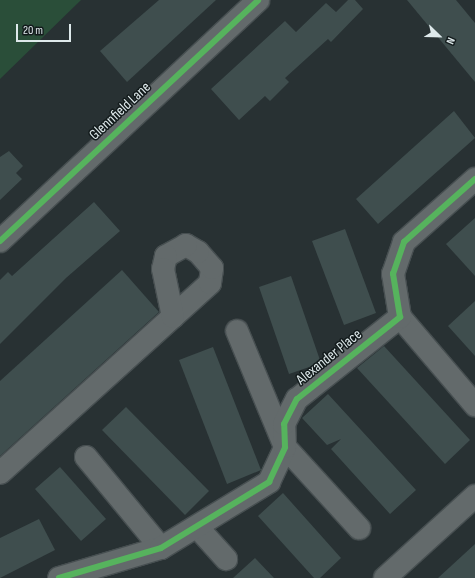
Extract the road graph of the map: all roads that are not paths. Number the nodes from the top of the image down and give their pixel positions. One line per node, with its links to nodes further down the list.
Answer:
1 (258, 0): 3 (street, Glennfield Lane)
2 (475, 179): 5 (street)
3 (0, 241)
4 (172, 317): 10 (street)
5 (400, 317): 7 (street); 8 (street, Alexander Place)
6 (237, 331): 8 (street)
7 (475, 405)
8 (285, 447): 12 (street, Alexander Place); 13 (street)
9 (86, 457): 14 (street)
10 (0, 473)
11 (475, 496): 17 (street)
12 (198, 528): 14 (street, Alexander Place); 15 (street)
13 (359, 528)
14 (161, 548): 16 (street, Alexander Place)
15 (226, 560)
16 (59, 578)
17 (385, 578)

